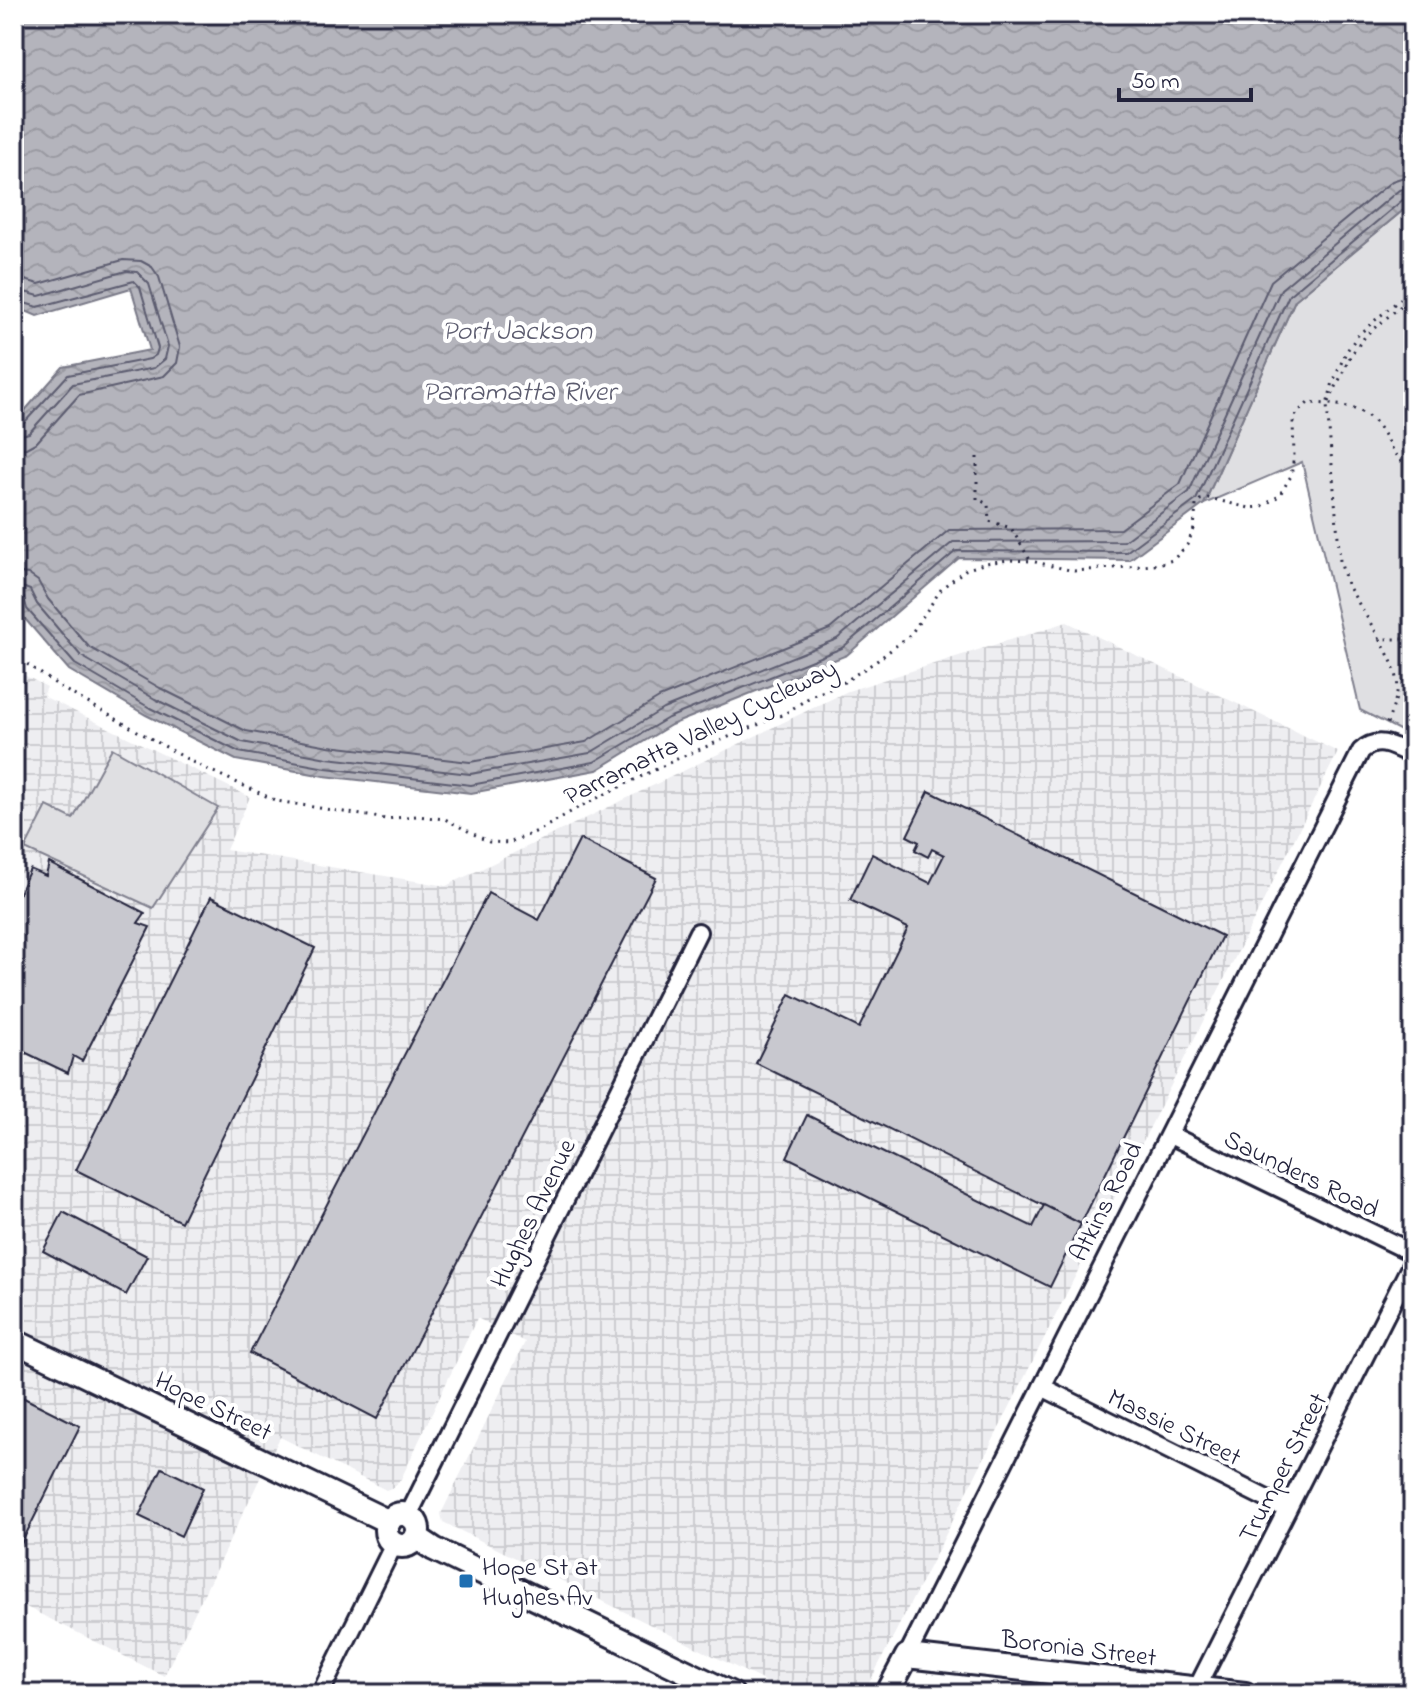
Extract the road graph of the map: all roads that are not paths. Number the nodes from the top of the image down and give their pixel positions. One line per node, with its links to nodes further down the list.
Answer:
1 (1413, 756): 3 (street, Atkins Road)
2 (698, 932): 9 (street, Hughes Avenue)
3 (1170, 1135): 4 (street, Saunders Road); 7 (street, Atkins Road)
4 (1413, 1253)
5 (1413, 1261): 8 (street, Trumper Street)
6 (14, 1341): 9 (street, Hope Street)
7 (1042, 1387): 8 (street, Massie Street); 10 (street, Atkins Road)
8 (1287, 1509): 11 (street, Trumper Street)
9 (397, 1527): 12 (street, Hughes Avenue); 13 (street)
10 (907, 1656): 11 (street, Boronia Street); 14 (street, Atkins Road)
11 (1195, 1692): 15 (street, Boronia Street)
12 (320, 1694)
13 (732, 1694)
14 (887, 1694)
15 (1245, 1694)

